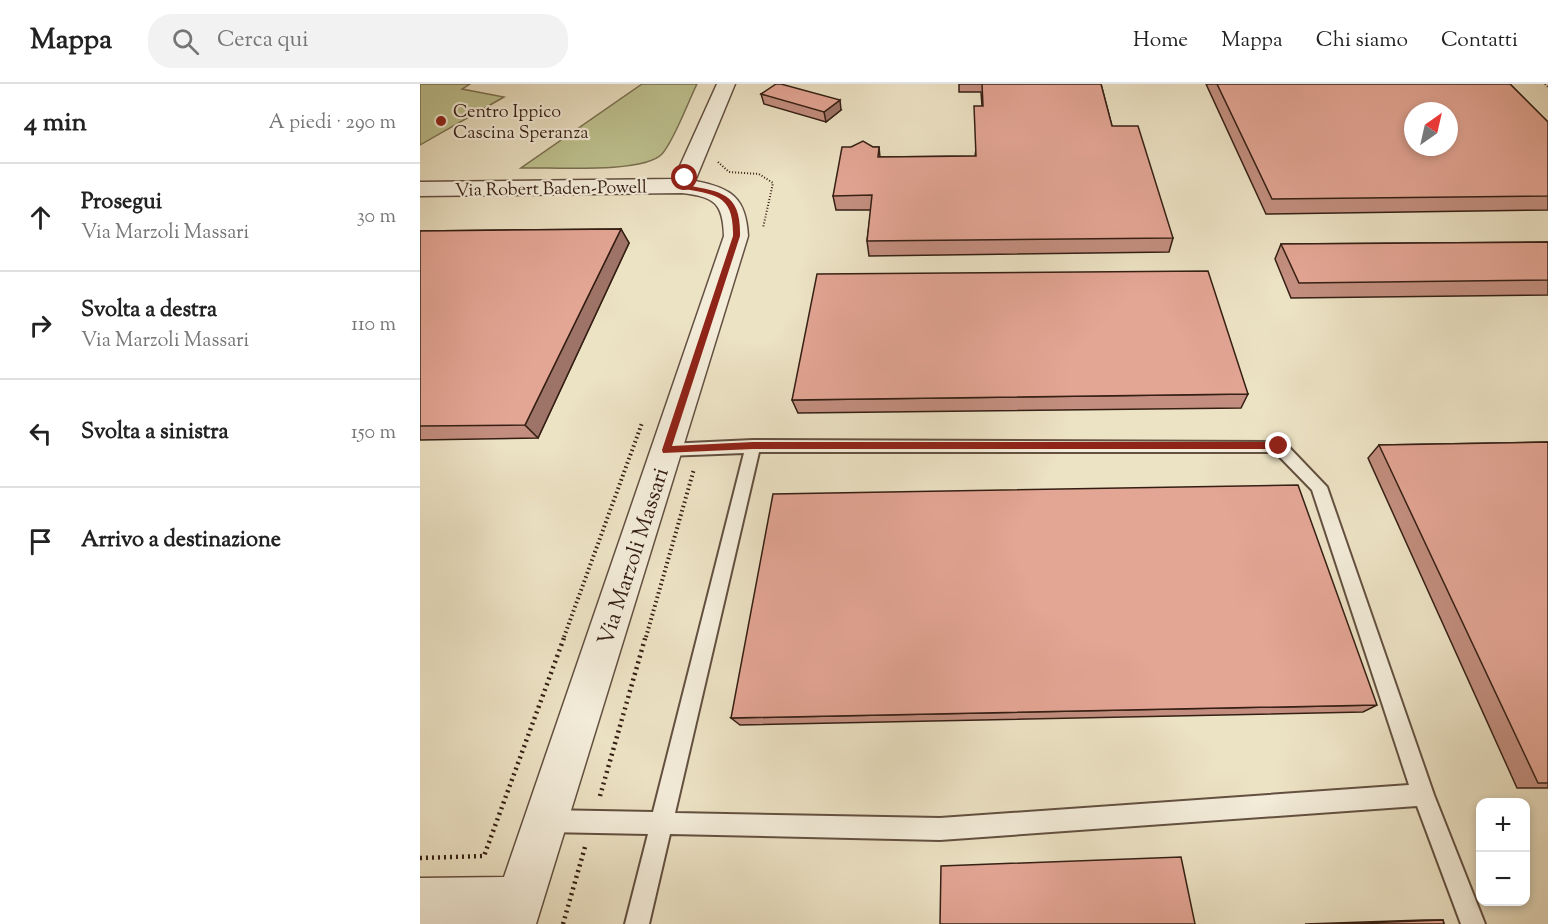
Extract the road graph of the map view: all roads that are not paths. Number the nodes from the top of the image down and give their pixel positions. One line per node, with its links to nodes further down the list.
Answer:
1 (726, 84): 2 (street)
2 (682, 186): 3 (street, Via Robert Baden-Powell); 5 (street, Via Marzoli Massari)
3 (420, 189)
4 (753, 446): 5 (lane); 6 (lane); 8 (lane)
5 (666, 450): 7 (street, Via Marzoli Massari)
6 (1423, 795): 8 (lane); 12 (lane)
7 (546, 821): 8 (lane); 10 (street, Via Marzoli Massari)
8 (659, 824): 11 (lane)
9 (420, 901): 10 (street)
10 (515, 912)
11 (637, 924)
12 (1473, 924)

